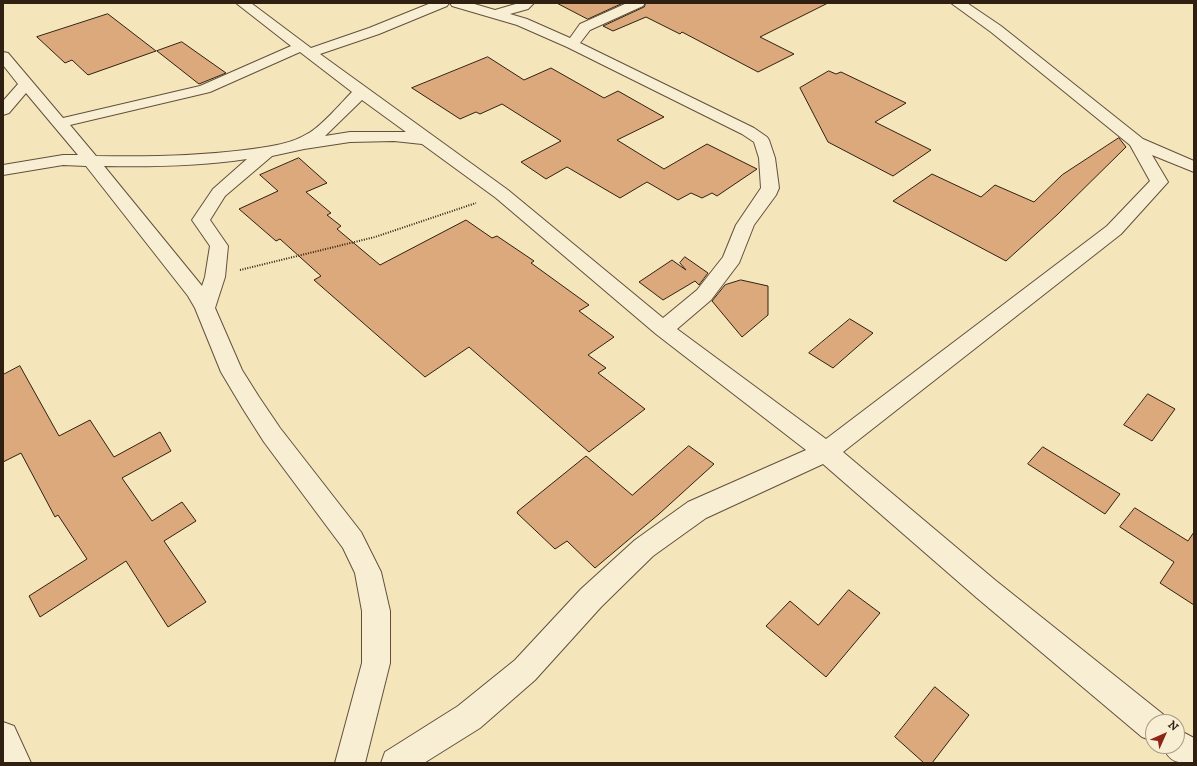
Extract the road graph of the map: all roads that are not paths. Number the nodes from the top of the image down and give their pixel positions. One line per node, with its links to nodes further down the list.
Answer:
1 (243, 3): 9 (street)
2 (442, 3): 9 (street)
3 (457, 3): 7 (street)
4 (527, 3): 7 (street)
5 (638, 3): 8 (street)
6 (958, 3): 16 (street)
7 (496, 14): 8 (street)
8 (572, 44): 23 (street)
9 (305, 50): 12 (street); 14 (street)
10 (3, 56): 11 (street)
11 (26, 84): 13 (street); 14 (street)
12 (360, 92): 15 (street); 17 (street)
13 (3, 110)
14 (60, 123): 19 (street)
15 (426, 139): 17 (street); 23 (street)
16 (1137, 142): 20 (street); 24 (street)
17 (299, 145): 18 (street)
18 (266, 152): 19 (street); 22 (street)
19 (92, 162): 21 (street); 22 (street)
20 (1194, 167)
21 (3, 170)
22 (205, 308): 30 (street)
23 (663, 329): 24 (street)
24 (826, 452): 25 (street); 31 (street)
25 (1145, 719)
26 (3, 738): 29 (street)
27 (1185, 750): 28 (street)
28 (1194, 756)
29 (16, 763)
30 (350, 763)
31 (396, 763)

